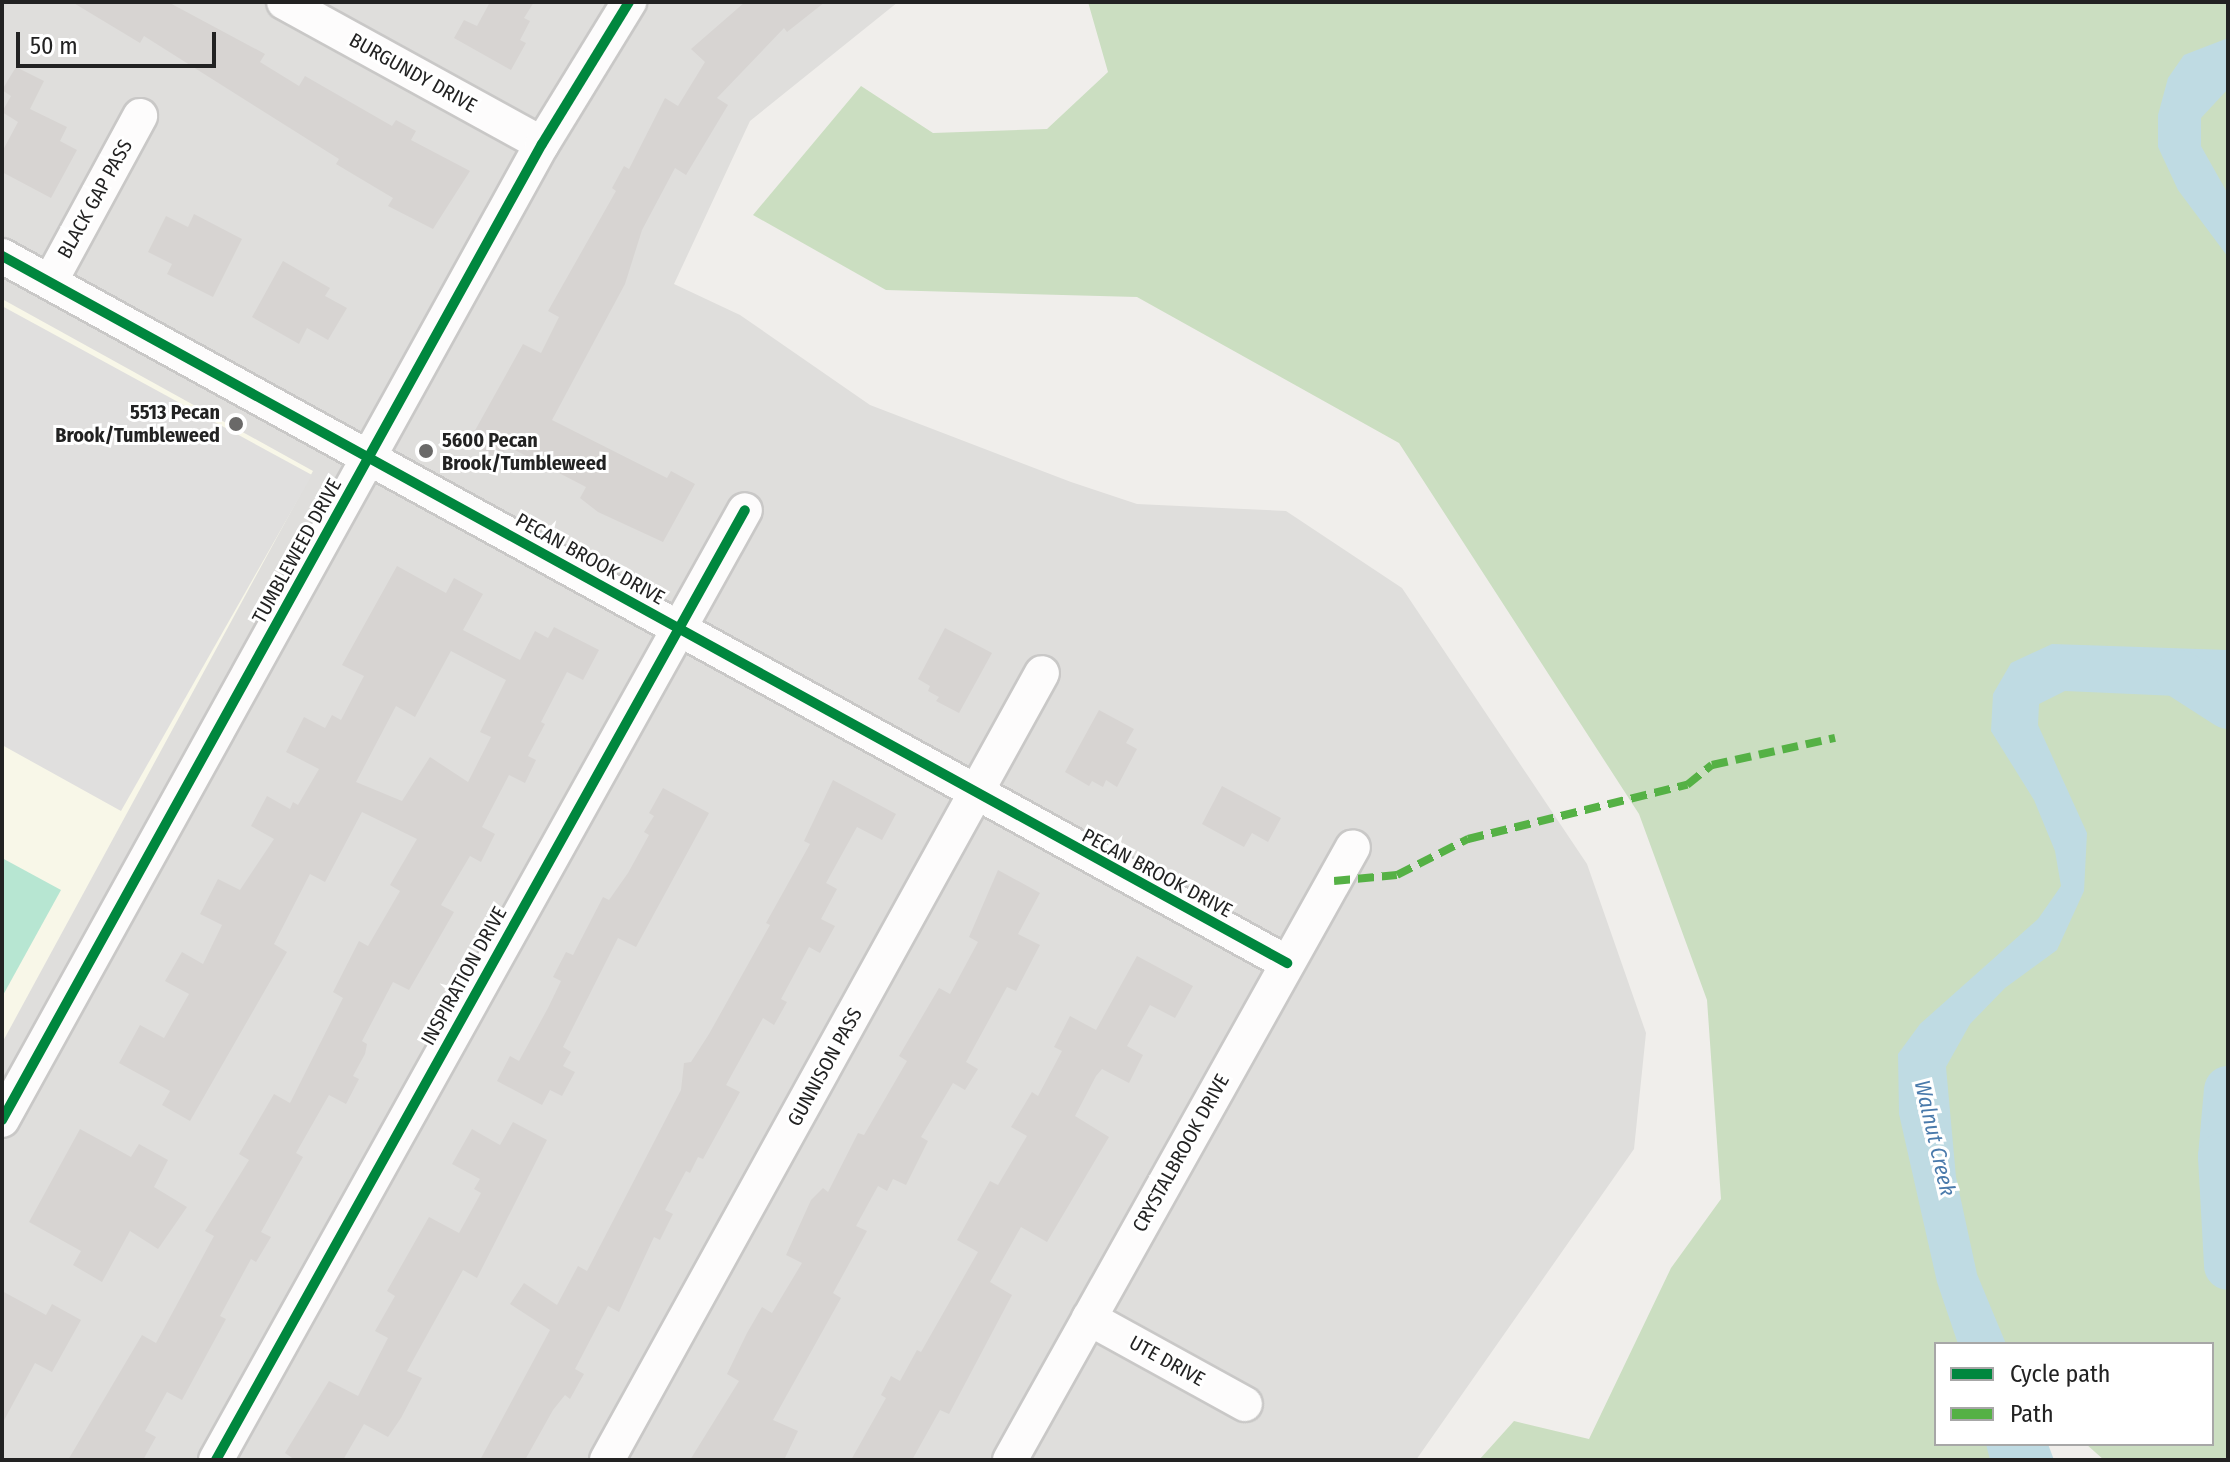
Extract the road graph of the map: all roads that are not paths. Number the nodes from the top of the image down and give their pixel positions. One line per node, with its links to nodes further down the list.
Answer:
1 (284, 2): 4 (street, BURGUNDY DRIVE)
2 (629, 2): 4 (street, TUMBLEWEED DRIVE)
3 (140, 116): 6 (street, BLACK GAP PASS)
4 (542, 144): 7 (street, TUMBLEWEED DRIVE)
5 (2, 256): 6 (street, PECAN BROOK DRIVE)
6 (50, 282): 7 (street, PECAN BROOK DRIVE)
7 (369, 459): 9 (street, PECAN BROOK DRIVE); 14 (street, TUMBLEWEED DRIVE)
8 (745, 510): 9 (street, INSPIRATION DRIVE)
9 (679, 629): 11 (street, PECAN BROOK DRIVE); 17 (street, INSPIRATION DRIVE)
10 (1042, 673): 11 (street, GUNNISON PASS)
11 (974, 795): 13 (street, PECAN BROOK DRIVE); 18 (street, GUNNISON PASS)
12 (1353, 847): 13 (street, CRYSTALBROOK DRIVE)
13 (1287, 963): 15 (street, CRYSTALBROOK DRIVE)
14 (2, 1120)
15 (1089, 1318): 16 (street, UTE DRIVE); 19 (street, CRYSTALBROOK DRIVE)
16 (1245, 1404)
17 (216, 1460)
18 (607, 1460)
19 (1010, 1460)

